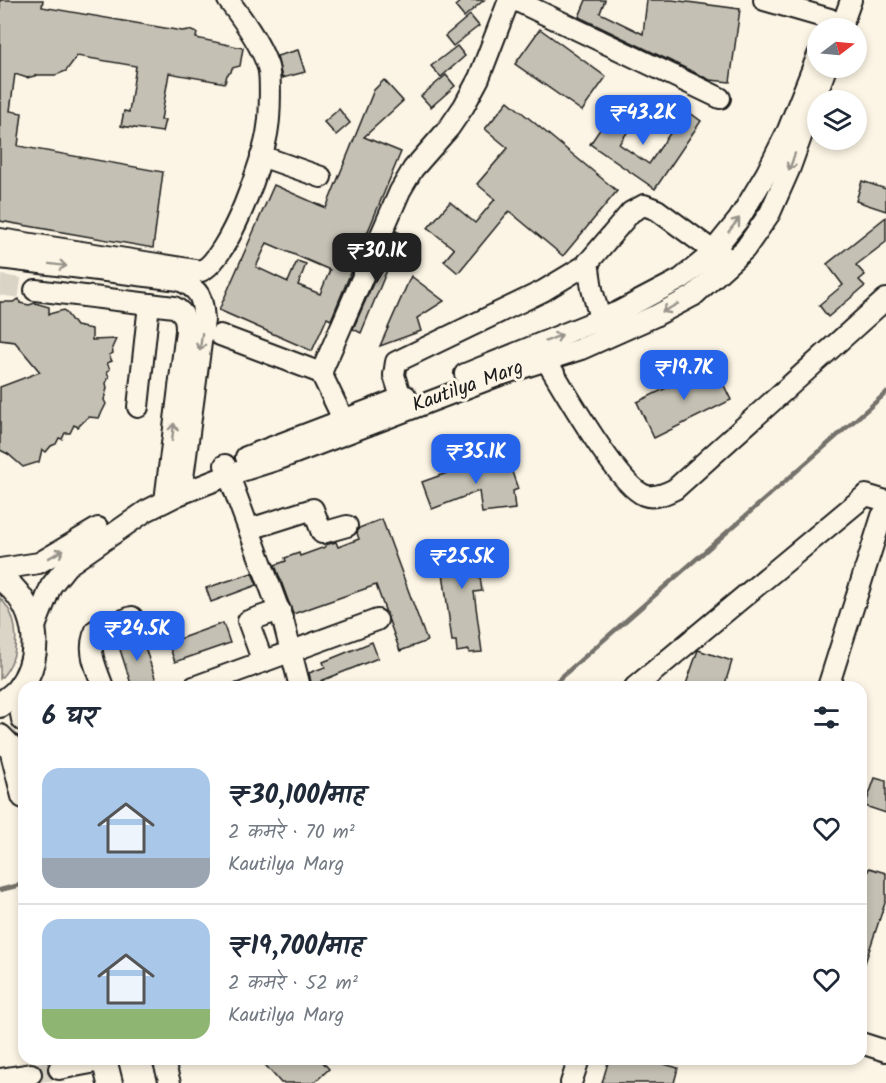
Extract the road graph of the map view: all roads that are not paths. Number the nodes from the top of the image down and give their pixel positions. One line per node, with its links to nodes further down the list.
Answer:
1 (228, 0): 11 (street)
2 (509, 0): 24 (street)
3 (515, 0): 10 (street)
4 (764, 0): 6 (street)
5 (851, 0): 7 (street)
6 (830, 18)
7 (835, 18)
8 (809, 78): 14 (street, Kautilya Marg, one-way to 8)
9 (822, 78): 16 (street, Kautilya Marg, one-way to 16)
10 (720, 98)
11 (261, 156): 12 (street); 13 (street)
12 (321, 177)
13 (0, 239)
14 (713, 250): 16 (street); 17 (street); 21 (street, Kautilya Marg)
15 (0, 258): 29 (street, one-way to 29)
16 (733, 259): 21 (street, Kautilya Marg, one-way to 21)
17 (588, 262): 21 (street); 25 (street)
18 (34, 290): 20 (street)
19 (886, 299): 23 (street)
20 (149, 304): 26 (street); 29 (street, one-way to 20)
21 (603, 328): 23 (street, Kautilya Marg); 25 (street, Kautilya Marg, one-way to 21)
22 (220, 335): 24 (street)
23 (546, 360): 25 (street, Kautilya Marg)
24 (321, 373): 27 (street)
25 (403, 404): 27 (street, Kautilya Marg); 28 (street, Kautilya Marg)
26 (138, 407)
27 (343, 419): 28 (street, Kautilya Marg)
28 (227, 470): 29 (street, Kautilya Marg); 33 (street)
29 (173, 492): 34 (street, Kautilya Marg, one-way to 29); 39 (street, Kautilya Marg)
30 (886, 501): 46 (street)
31 (886, 511): 47 (street)
32 (347, 526): 33 (street)
33 (250, 530): 36 (street)
34 (0, 569)
35 (0, 578): 39 (main road)
36 (280, 610): 40 (street); 41 (street)
37 (132, 617): 43 (street)
38 (377, 620): 40 (street)
39 (34, 629): 42 (main road)
40 (292, 651): 41 (street); 45 (street)
41 (263, 662): 44 (street)
42 (28, 678)
43 (101, 681)
44 (211, 681)
45 (299, 681)
46 (642, 681)
47 (830, 681)
48 (18, 690): 49 (main road)
49 (0, 705)
50 (0, 737): 51 (main road)
51 (18, 772)
52 (867, 1045): 53 (street)
53 (886, 1051)
54 (164, 1065): 61 (street)
55 (577, 1065): 62 (street)
56 (95, 1066): 57 (street); 60 (main road)
57 (59, 1069)
58 (31, 1074): 59 (street)
59 (0, 1079)
60 (110, 1083)
61 (170, 1083)
62 (572, 1083)

